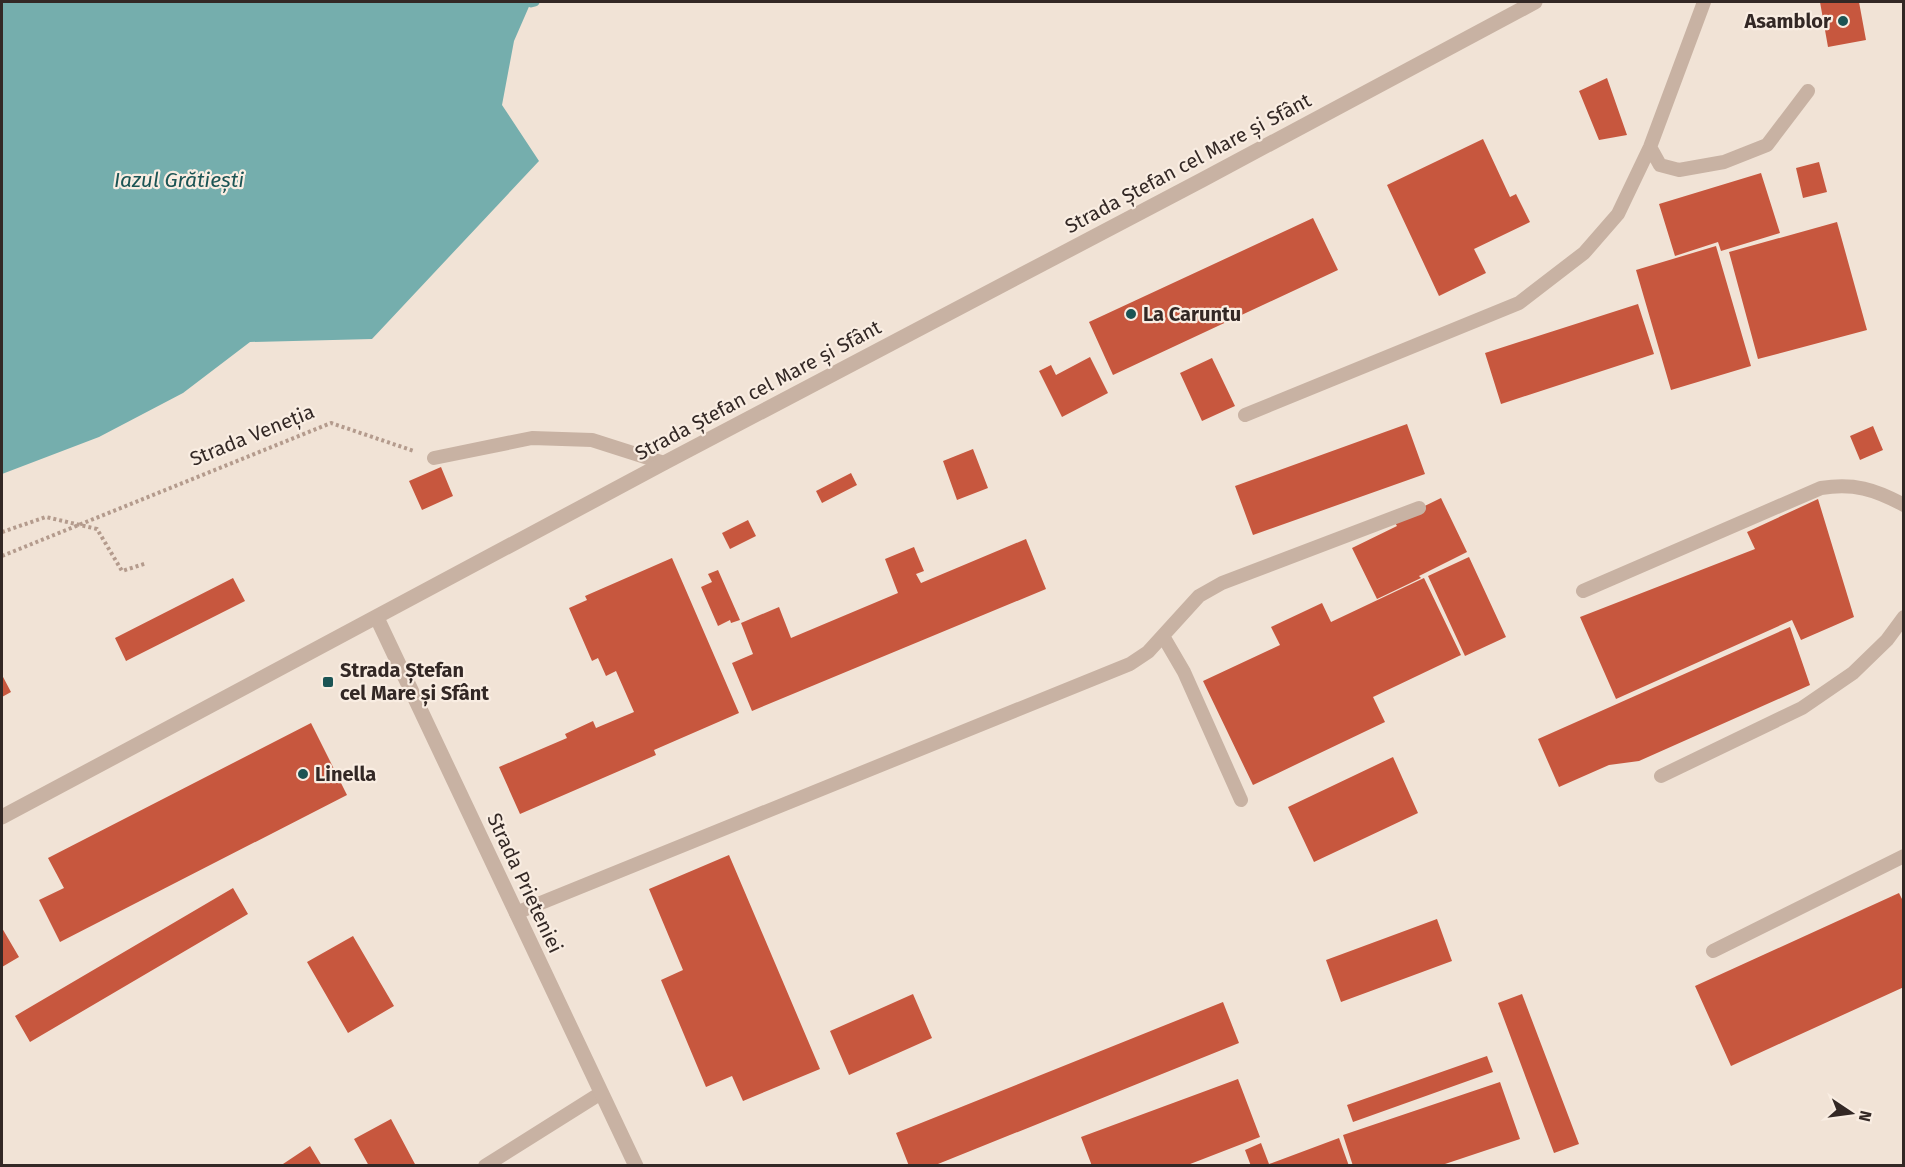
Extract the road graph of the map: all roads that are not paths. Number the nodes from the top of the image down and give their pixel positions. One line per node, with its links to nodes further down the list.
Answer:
1 (1535, 2): 7 (street, Strada Ștefan cel Mare și Sfânt)
2 (1704, 2): 4 (lane)
3 (1808, 91): 4 (lane)
4 (1650, 147): 5 (lane)
5 (1245, 415)
6 (434, 458): 7 (lane)
7 (664, 463): 12 (street, Strada Ștefan cel Mare și Sfânt)
8 (1904, 505): 10 (lane)
9 (1419, 508): 13 (lane)
10 (1583, 591)
11 (1904, 617): 14 (lane)
12 (377, 618): 16 (street, Strada Ștefan cel Mare și Sfânt); 18 (street, Strada Prieteniei)
13 (1163, 636): 15 (lane); 18 (lane)
14 (1661, 776)
15 (1241, 800)
16 (2, 817)
17 (1904, 856): 19 (lane)
18 (516, 913): 20 (street, Strada Prieteniei)
19 (1713, 951)
20 (601, 1093): 21 (lane); 22 (street, Strada Prieteniei)
21 (485, 1166)
22 (636, 1166)

